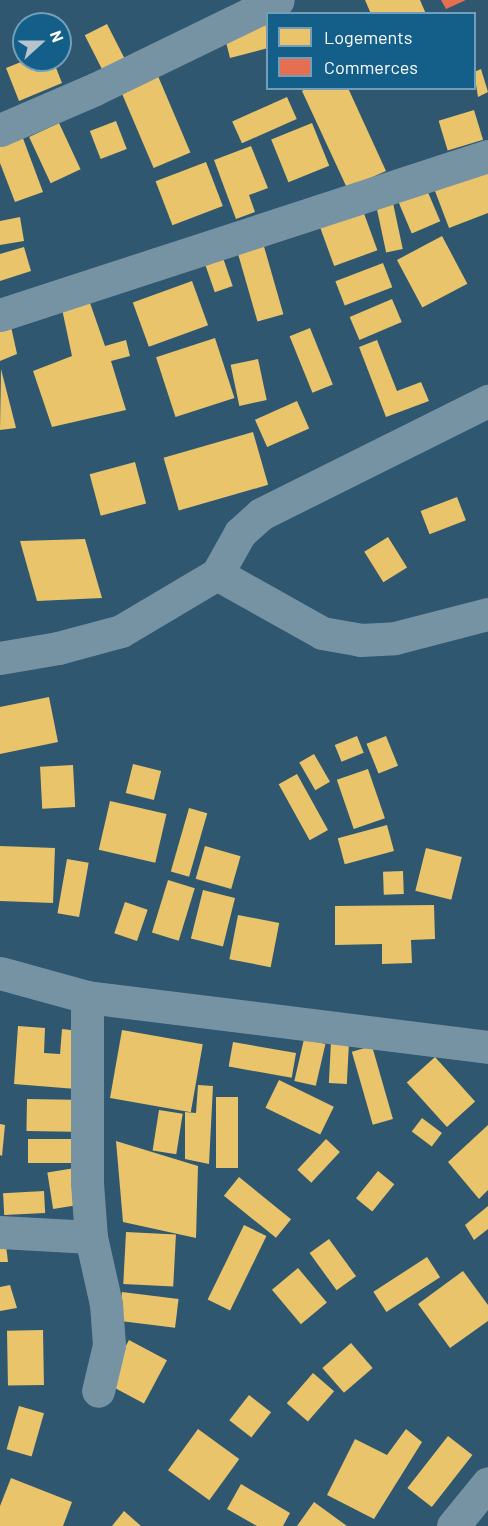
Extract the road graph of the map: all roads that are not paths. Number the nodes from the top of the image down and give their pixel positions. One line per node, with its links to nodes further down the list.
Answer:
1 (279, 0): 2 (street)
2 (0, 130)
3 (488, 156): 4 (street)
4 (0, 315)
5 (488, 401): 6 (street)
6 (217, 574): 7 (street); 8 (street)
7 (488, 614)
8 (0, 658)
9 (0, 972): 10 (street)
10 (87, 997): 11 (street); 13 (street)
11 (488, 1047)
12 (0, 1232): 13 (street)
13 (91, 1237): 14 (street)
14 (98, 1391)
15 (488, 1483): 16 (street)
16 (453, 1526)

